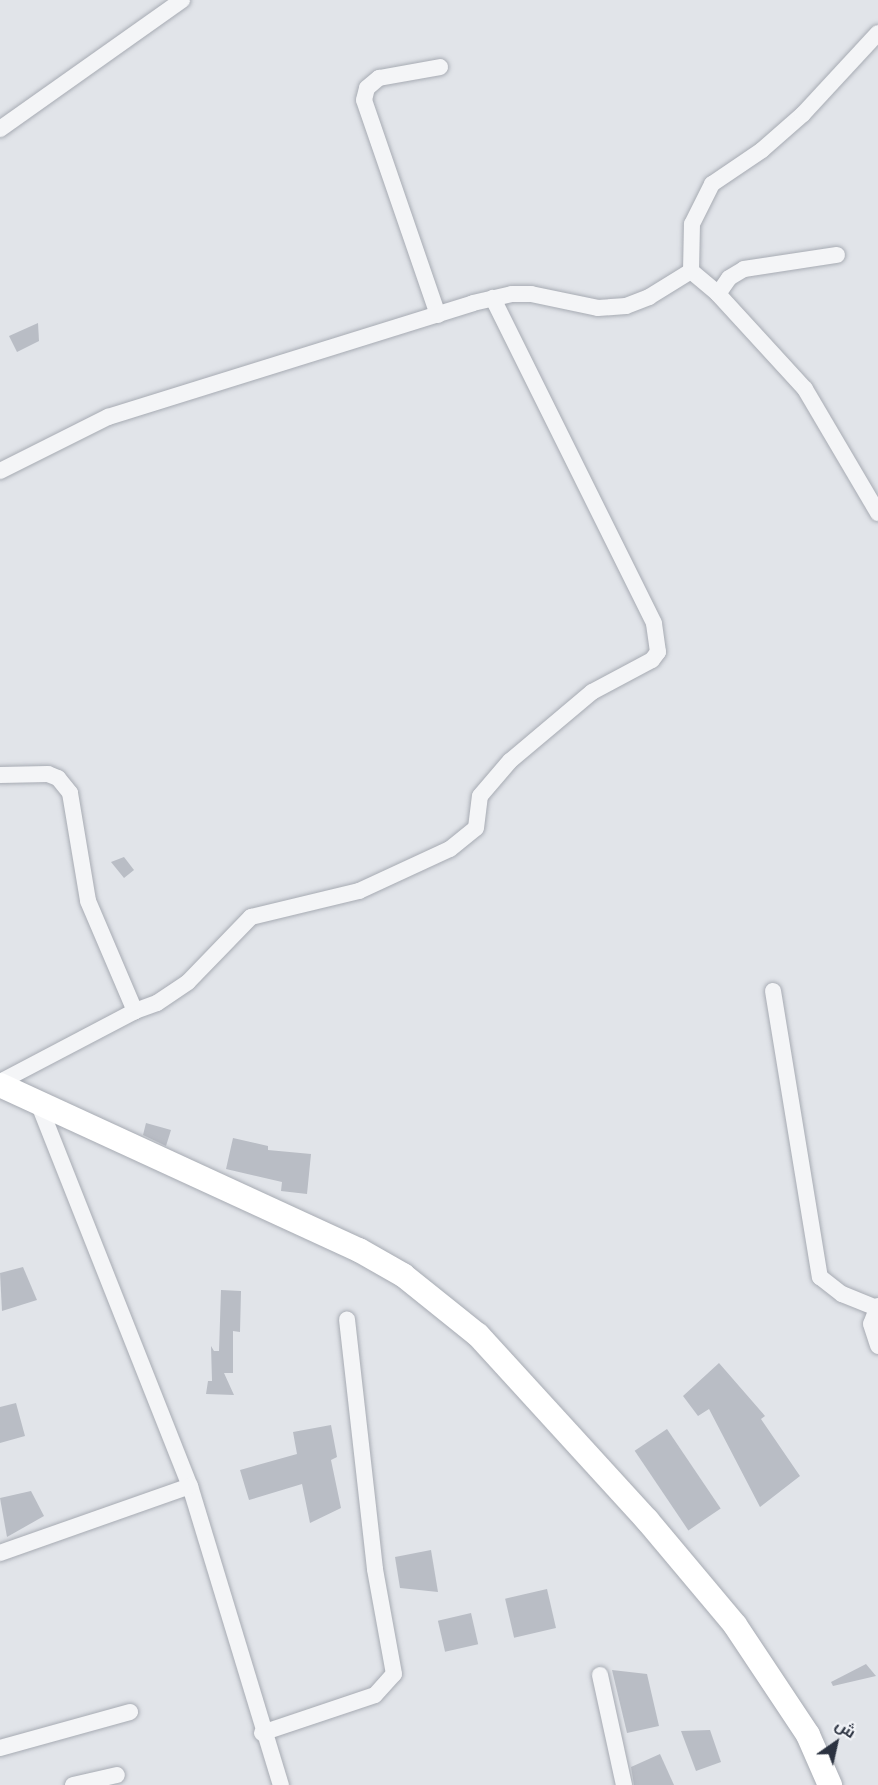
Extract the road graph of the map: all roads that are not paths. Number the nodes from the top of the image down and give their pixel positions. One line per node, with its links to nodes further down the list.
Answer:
1 (182, 0): 4 (street)
2 (878, 33): 6 (street)
3 (440, 67): 9 (street)
4 (0, 129)
5 (837, 255): 7 (street)
6 (691, 270): 7 (street); 8 (street)
7 (718, 294): 11 (street)
8 (493, 298): 9 (street); 14 (street)
9 (438, 315): 10 (street)
10 (0, 471)
11 (878, 513)
12 (0, 775): 14 (street)
13 (773, 991): 17 (street)
14 (135, 1011): 15 (street)
15 (0, 1084): 16 (main road)
16 (39, 1105): 20 (street); 30 (main road)
17 (877, 1307): 19 (street)
18 (347, 1320): 24 (street)
19 (878, 1346)
20 (190, 1486): 21 (street); 24 (street)
21 (0, 1553)
22 (600, 1675): 29 (street)
23 (130, 1712): 25 (street)
24 (262, 1732): 28 (street)
25 (0, 1748)
26 (117, 1775): 27 (street)
27 (73, 1785)
28 (281, 1785)
29 (624, 1785)
30 (830, 1785)

